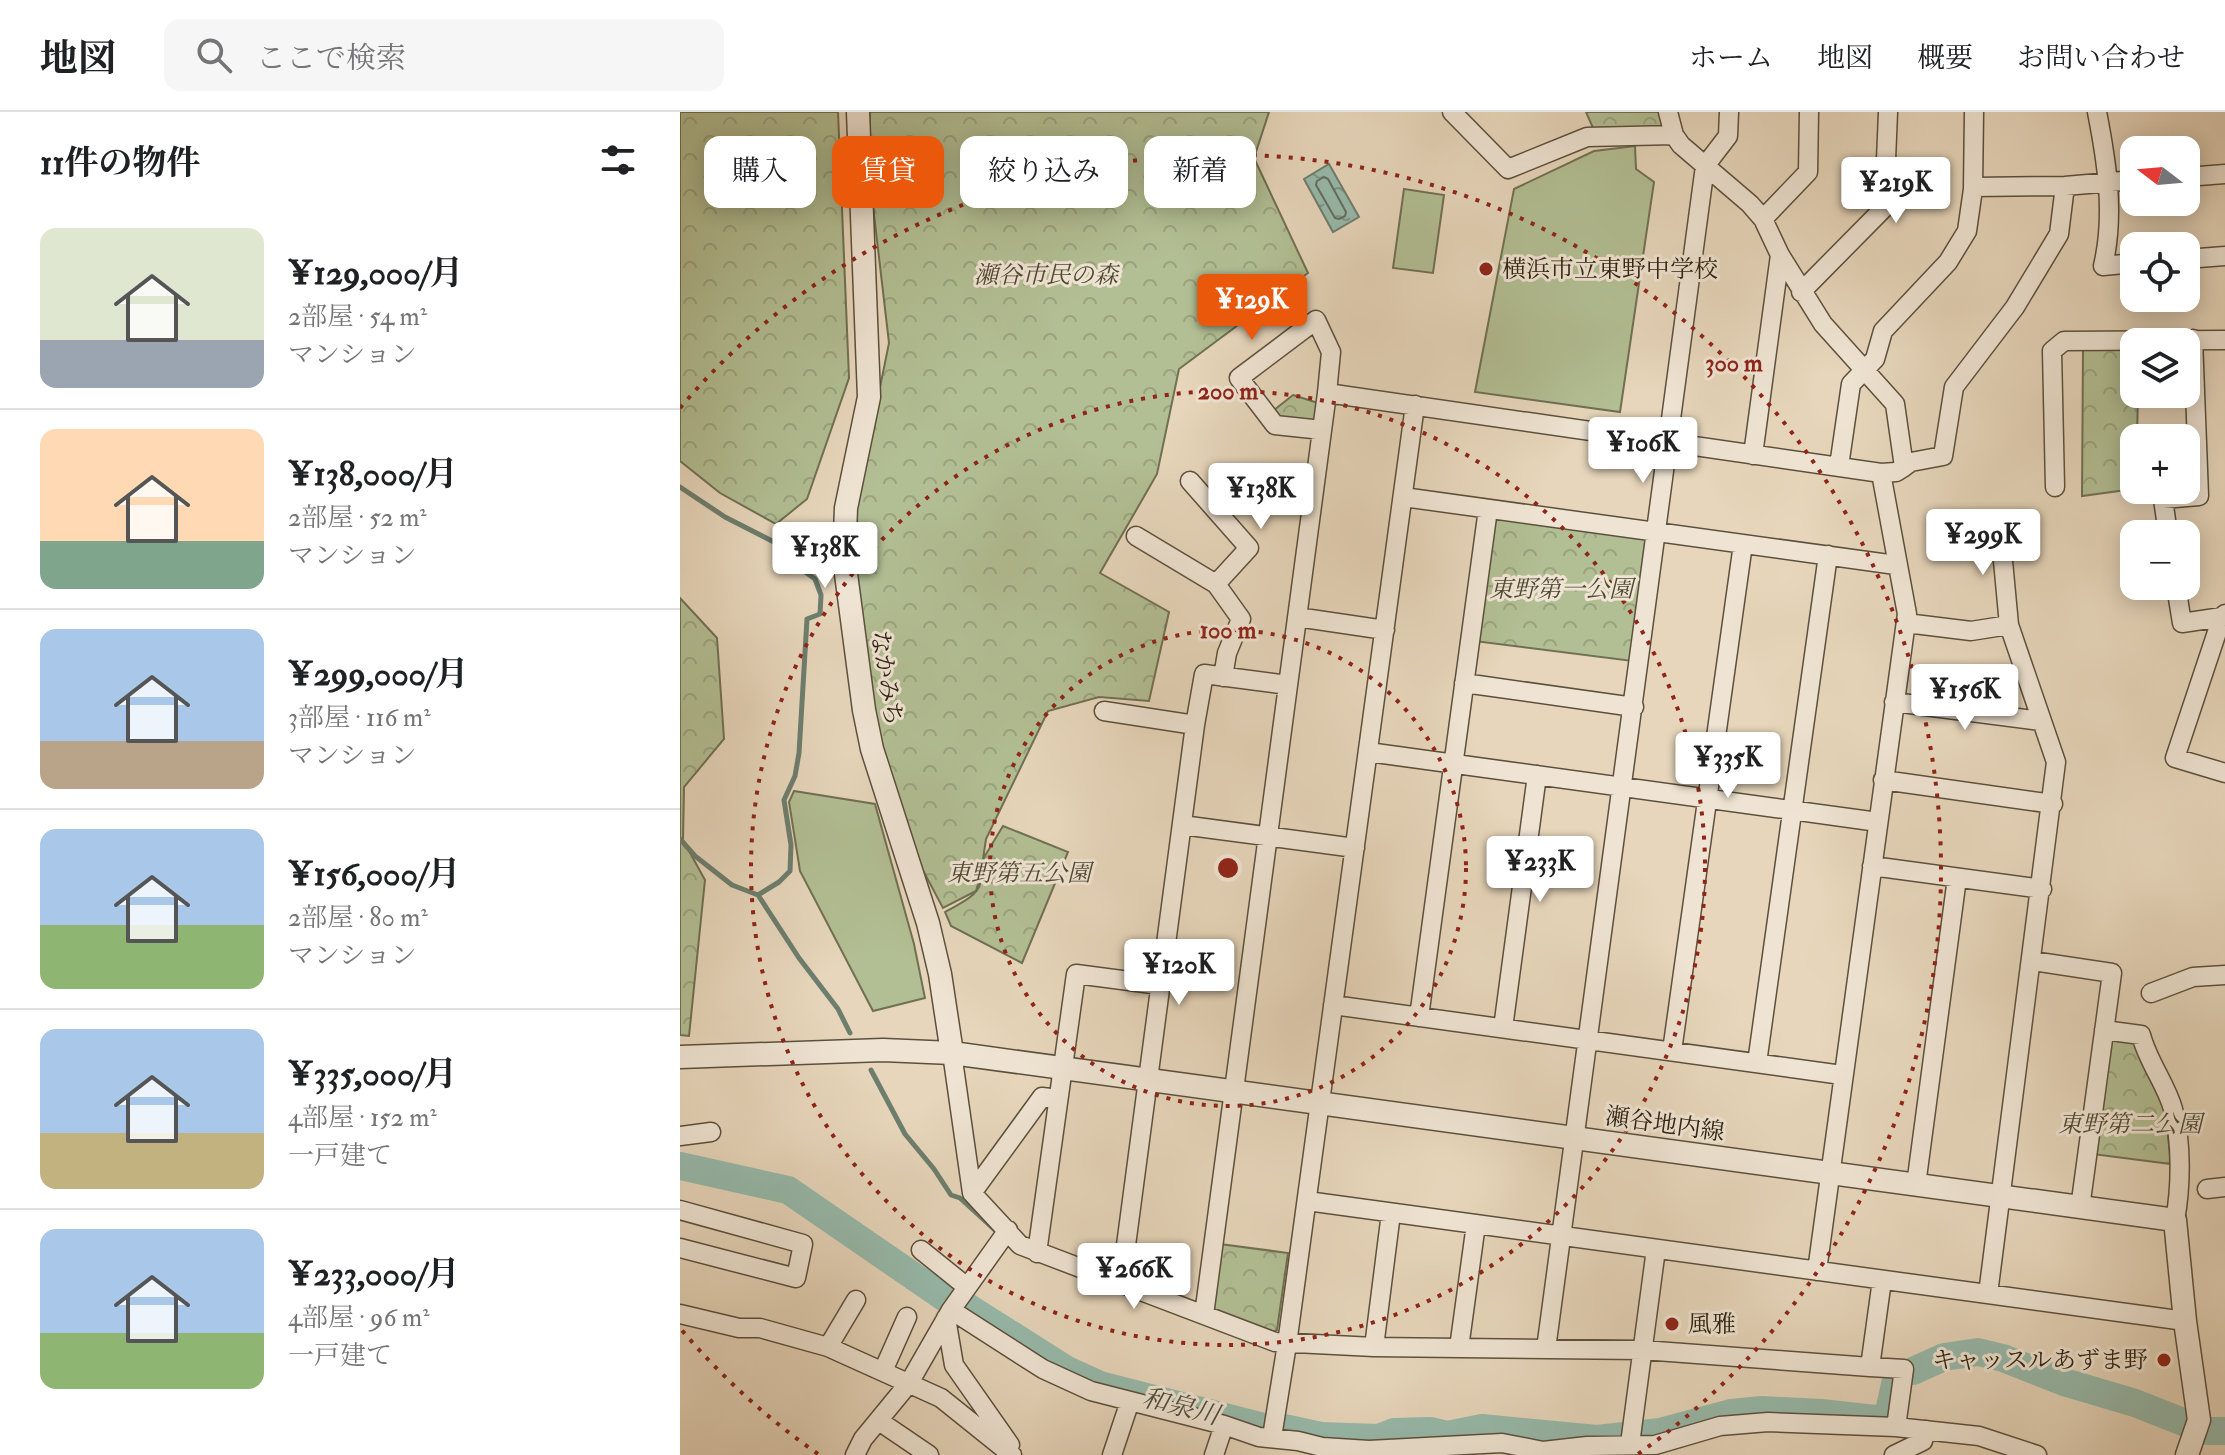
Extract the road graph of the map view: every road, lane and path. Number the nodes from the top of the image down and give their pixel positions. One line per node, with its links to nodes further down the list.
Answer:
1 (858, 112): 88 (street, なかみち)
2 (1452, 112): 9 (street)
3 (1668, 112): 9 (street)
4 (1729, 112): 10 (street)
5 (1809, 112): 17 (street)
6 (1888, 112): 22 (street)
7 (1974, 112): 16 (street)
8 (2097, 112): 14 (street)
9 (1674, 135): 10 (street)
10 (1705, 166): 17 (street); 31 (street)
11 (2225, 174): 12 (street)
12 (2200, 176)
13 (2120, 182): 14 (street)
14 (2108, 183): 15 (street); 21 (street)
15 (2065, 186): 16 (street); 34 (street)
16 (1973, 187): 26 (street)
17 (1763, 219): 18 (street)
18 (1780, 255): 22 (street); 32 (street)
19 (2225, 256): 20 (street)
20 (2200, 258)
21 (2120, 264)
22 (1801, 292): 26 (street)
23 (2200, 339): 25 (street)
24 (2120, 340): 37 (street)
25 (2225, 340)
26 (1865, 370): 33 (street); 34 (street)
27 (1327, 393): 28 (street); 30 (street); 30 (street)
28 (1415, 405): 31 (street); 38 (street)
29 (2196, 408): 40 (street)
30 (1322, 430): 50 (street)
31 (1669, 443): 32 (street); 41 (street)
32 (1753, 455): 33 (street)
33 (1839, 466): 35 (street)
34 (1904, 467): 35 (street)
35 (1881, 473): 46 (street)
36 (1190, 481): 47 (street)
37 (2055, 487)
38 (1403, 497): 39 (street); 53 (street)
39 (1488, 509): 41 (street); 55 (street)
40 (2166, 520)
41 (1658, 532): 44 (street); 58 (street)
42 (1136, 536): 47 (street)
43 (1991, 536): 52 (street)
44 (1743, 544): 45 (street); 68 (street)
45 (1828, 555): 46 (street); 70 (street)
46 (1896, 565): 51 (street)
47 (1216, 584): 54 (street)
48 (2178, 600): 49 (street)
49 (2223, 616): 64 (street)
50 (1297, 617): 53 (street); 56 (street)
51 (1906, 623): 52 (street); 57 (street)
52 (2009, 625): 60 (street)
53 (1385, 630): 62 (street)
54 (1223, 677): 56 (street); 61 (street)
55 (1464, 683): 58 (street); 63 (street)
56 (1288, 685): 73 (street)
57 (1894, 702): 60 (street); 66 (street)
58 (1634, 707): 67 (street)
59 (1104, 711): 61 (street)
60 (2041, 721): 69 (street)
61 (1195, 725): 72 (street)
62 (1368, 752): 63 (street); 74 (street)
63 (1453, 764): 65 (street); 83 (street)
64 (2225, 773)
65 (1537, 775): 67 (street); 84 (street)
66 (1883, 780): 69 (street); 71 (street)
67 (1623, 787): 68 (street); 86 (street)
68 (1708, 798): 70 (street); 87 (street)
69 (2053, 804): 77 (street)
70 (1793, 810): 71 (street); 90 (street)
71 (1878, 822): 75 (street)
72 (1182, 825): 73 (street); 80 (street)
73 (1268, 836): 74 (street); 94 (street)
74 (1355, 848): 82 (street)
75 (1872, 866): 76 (street); 92 (street)
76 (1957, 878): 77 (street); 101 (street)
77 (2042, 889): 78 (street)
78 (2032, 961): 85 (street); 103 (street)
79 (2225, 975): 81 (street)
80 (1160, 985): 91 (street); 93 (street)
81 (2151, 993)
82 (1333, 1005): 83 (street); 96 (street)
83 (1419, 1017): 84 (street)
84 (1503, 1028): 86 (street)
85 (2104, 1030): 105 (street); 108 (street)
86 (1588, 1040): 87 (street); 99 (street)
87 (1672, 1051): 90 (street)
88 (952, 1053): 89 (street, 瀬谷地内線); 91 (street, 瀬谷地内線); 102 (street)
89 (680, 1057)
90 (1757, 1063): 92 (street)
91 (1062, 1069): 93 (street, 瀬谷地内線); 95 (street)
92 (1842, 1075): 100 (street)
93 (1148, 1080): 94 (street, 瀬谷地内線); 118 (street)
94 (1234, 1092): 96 (street, 瀬谷地内線); 123 (street)
95 (1058, 1099): 102 (street); 115 (street)
96 (1320, 1103): 99 (street, 瀬谷地内線); 104 (street)
97 (711, 1132): 98 (street)
98 (680, 1136)
99 (1575, 1138): 100 (street, 瀬谷地内線); 111 (street)
100 (1830, 1173): 101 (street, 瀬谷地内線); 116 (street)
101 (1916, 1185): 103 (street, 瀬谷地内線)
102 (972, 1193): 110 (street)
103 (2000, 1197): 105 (street, 瀬谷地内線); 119 (street)
104 (1307, 1201): 107 (street); 126 (street)
105 (2080, 1208): 108 (street, 瀬谷地内線)
106 (680, 1210): 112 (street)
107 (1391, 1213): 109 (street); 128 (street)
108 (2175, 1220): 125 (street)
109 (1476, 1224): 111 (street); 129 (street)
110 (1008, 1230): 115 (street); 121 (street)
111 (1561, 1236): 113 (street); 130 (street)
112 (680, 1248)
113 (1656, 1249): 116 (street); 131 (street)
114 (921, 1250): 121 (street)
115 (1037, 1253): 118 (street)
116 (1817, 1271): 117 (street)
117 (1882, 1280): 119 (street); 132 (street)
118 (1121, 1283): 123 (street)
119 (1988, 1294): 125 (street)
120 (856, 1300): 127 (street)
121 (956, 1304): 134 (street); 135 (street); 146 (street)
122 (680, 1314): 127 (street)
123 (1204, 1315): 126 (street)
124 (907, 1317): 133 (street)
125 (2185, 1321): 151 (street)
126 (1287, 1344): 128 (street); 140 (street)
127 (828, 1347): 133 (street)
128 (1374, 1347): 129 (street)
129 (1459, 1348): 130 (street)
130 (1546, 1349): 131 (street)
131 (1643, 1350): 132 (street); 141 (street)
132 (1870, 1367): 138 (street)
133 (883, 1371): 134 (street)
134 (909, 1383): 136 (street); 146 (street)
135 (1130, 1401): 137 (street); 147 (street)
136 (879, 1421): 144 (street); 145 (street)
137 (1224, 1425): 140 (street); 148 (street)
138 (1896, 1427): 139 (street); 142 (street)
139 (1926, 1430): 149 (street); 150 (street)
140 (1272, 1431): 143 (street)
141 (1631, 1437): 142 (street); 143 (street)
142 (1655, 1450)
143 (1321, 1451)
144 (855, 1455)
145 (929, 1455)
146 (1014, 1455)
147 (1112, 1455)
148 (1214, 1455)
149 (1894, 1455)
150 (2037, 1455)
151 (2187, 1455)

